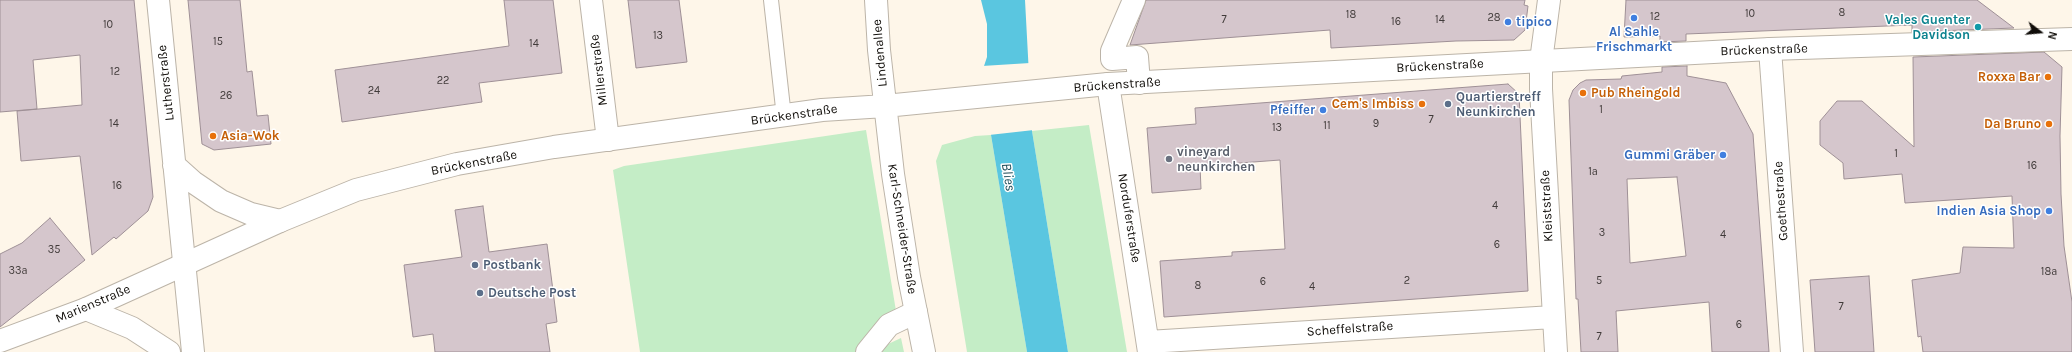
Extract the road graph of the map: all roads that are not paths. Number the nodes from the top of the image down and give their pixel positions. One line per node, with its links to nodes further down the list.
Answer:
1 (158, 0): 15 (street, Lutherstraße)
2 (591, 0): 14 (street, Millerstraße)
3 (771, 0): 13 (lane)
4 (876, 0): 12 (street, Lindenallee)
5 (1134, 0): 10 (street)
6 (1549, 0): 9 (street, Kleiststraße)
7 (2072, 39): 8 (street, Brückenstraße)
8 (1770, 49): 9 (street, Brückenstraße); 28 (street, Goethestraße)
9 (1541, 61): 10 (street, Brückenstraße); 20 (street, Kleiststraße)
10 (1139, 83): 11 (street, Brückenstraße)
11 (1108, 84): 12 (street, Brückenstraße); 22 (street, Norduferstraße)
12 (885, 106): 13 (street, Brückenstraße); 19 (street, Karl-Schneider-Straße)
13 (784, 116): 14 (street, Brückenstraße)
14 (608, 140): 16 (street, Brückenstraße)
15 (174, 165): 16 (street); 17 (street, Lutherstraße)
16 (280, 221): 17 (street, Brückenstraße)
17 (184, 265): 18 (street, Marienstraße); 24 (street, Lutherstraße)
18 (86, 309): 21 (street, Marienstraße); 23 (street)
19 (916, 312): 25 (street); 26 (street, Karl-Schneider-Straße)
20 (1553, 317): 22 (street, Scheffelstraße); 27 (street, Kleiststraße)
21 (0, 341)
22 (1148, 347)
23 (169, 352)
24 (193, 352)
25 (867, 352)
26 (924, 352)
27 (1556, 352)
28 (1792, 352)

